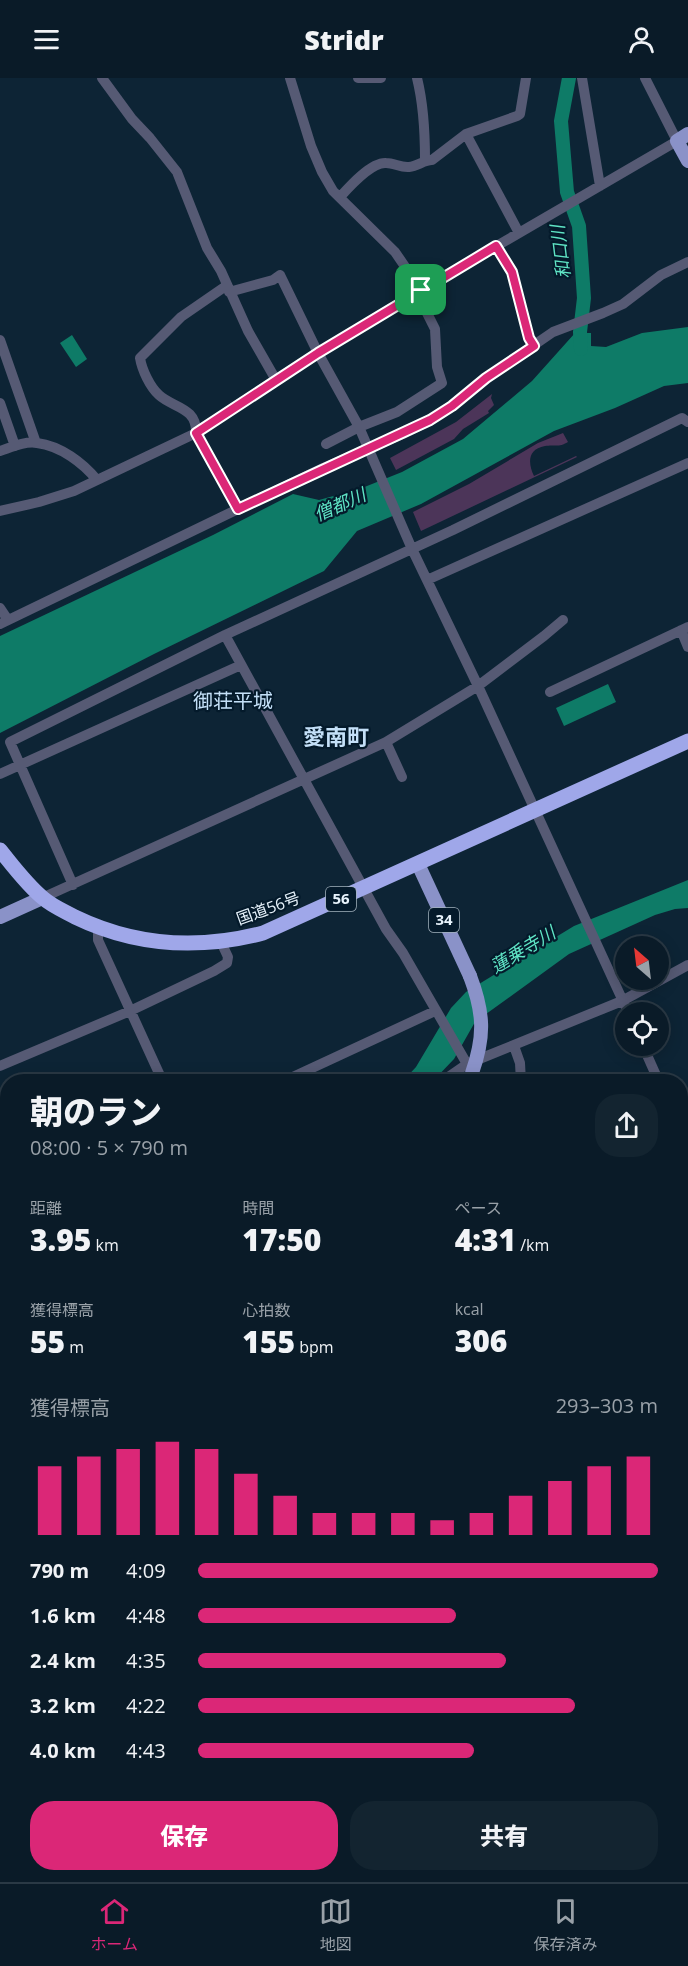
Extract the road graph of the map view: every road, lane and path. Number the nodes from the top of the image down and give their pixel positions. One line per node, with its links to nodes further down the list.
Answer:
1 (102, 78): 18 (street)
2 (290, 78): 14 (street)
3 (358, 78): 4 (street)
4 (381, 78)
5 (417, 78): 11 (street)
6 (526, 78): 9 (street)
7 (582, 78): 13 (street)
8 (645, 78): 10 (street)
9 (466, 134): 11 (street); 15 (street)
10 (682, 137): 12 (main road); 13 (street)
11 (425, 160): 14 (street)
12 (688, 161)
13 (600, 186): 15 (street)
14 (340, 197): 19 (street)
15 (519, 233): 16 (street)
16 (496, 246): 19 (street); 21 (street)
17 (688, 262): 21 (street)
18 (228, 290): 22 (street); 23 (street); 27 (street)
19 (419, 291): 22 (street); 26 (street)
20 (0, 340): 28 (street)
21 (534, 346): 31 (street)
22 (318, 353): 23 (street); 26 (street)
23 (276, 380): 27 (street)
24 (0, 403): 30 (street)
25 (688, 422): 37 (street)
26 (359, 427): 29 (street); 31 (street)
27 (196, 433): 34 (street); 35 (street)
28 (36, 443): 30 (street); 34 (street)
29 (326, 444)
30 (15, 446): 32 (street)
31 (368, 450): 35 (street); 37 (street)
32 (0, 451)
33 (688, 463): 38 (street)
34 (98, 480): 36 (street)
35 (238, 509): 41 (street)
36 (0, 511)
37 (411, 547): 38 (street); 43 (street)
38 (427, 580): 46 (street)
39 (0, 608): 41 (street)
40 (563, 620): 46 (street)
41 (4, 622)
42 (684, 629): 44 (street); 47 (street)
43 (225, 635): 45 (street); 50 (street)
44 (688, 647)
45 (241, 665): 51 (street); 54 (street)
46 (477, 686): 49 (street); 55 (street)
47 (550, 692)
48 (688, 741): 55 (highway, 国道56号 / 56)
49 (386, 742): 53 (street); 54 (street)
50 (5, 744): 51 (street)
51 (20, 764): 52 (street); 58 (street)
52 (0, 774)
53 (402, 777)
54 (305, 779): 58 (street); 59 (street)
55 (535, 811): 57 (highway, 国道56号 / 56); 65 (street)
56 (0, 850): 60 (highway, 国道56号 / 56)
57 (418, 864): 59 (highway, 国道56号 / 56); 71 (main road, 34, bridge)
58 (73, 885): 60 (street)
59 (364, 889): 63 (highway, 国道56号 / 56); 67 (street)
60 (42, 898): 61 (main road); 62 (highway, 国道56号 / 56)
61 (0, 917)
62 (98, 928): 63 (highway, 国道56号 / 56); 66 (street)
63 (221, 942): 66 (street)
64 (688, 965): 65 (street)
65 (622, 1001): 68 (street)
66 (130, 1011): 70 (street); 72 (street)
67 (436, 1014): 71 (street); 73 (street)
68 (514, 1046): 71 (street); 74 (street)
69 (647, 1056): 75 (street)
70 (0, 1066)
71 (469, 1073)
72 (159, 1074)
73 (300, 1074)
74 (521, 1074)
75 (655, 1074)

